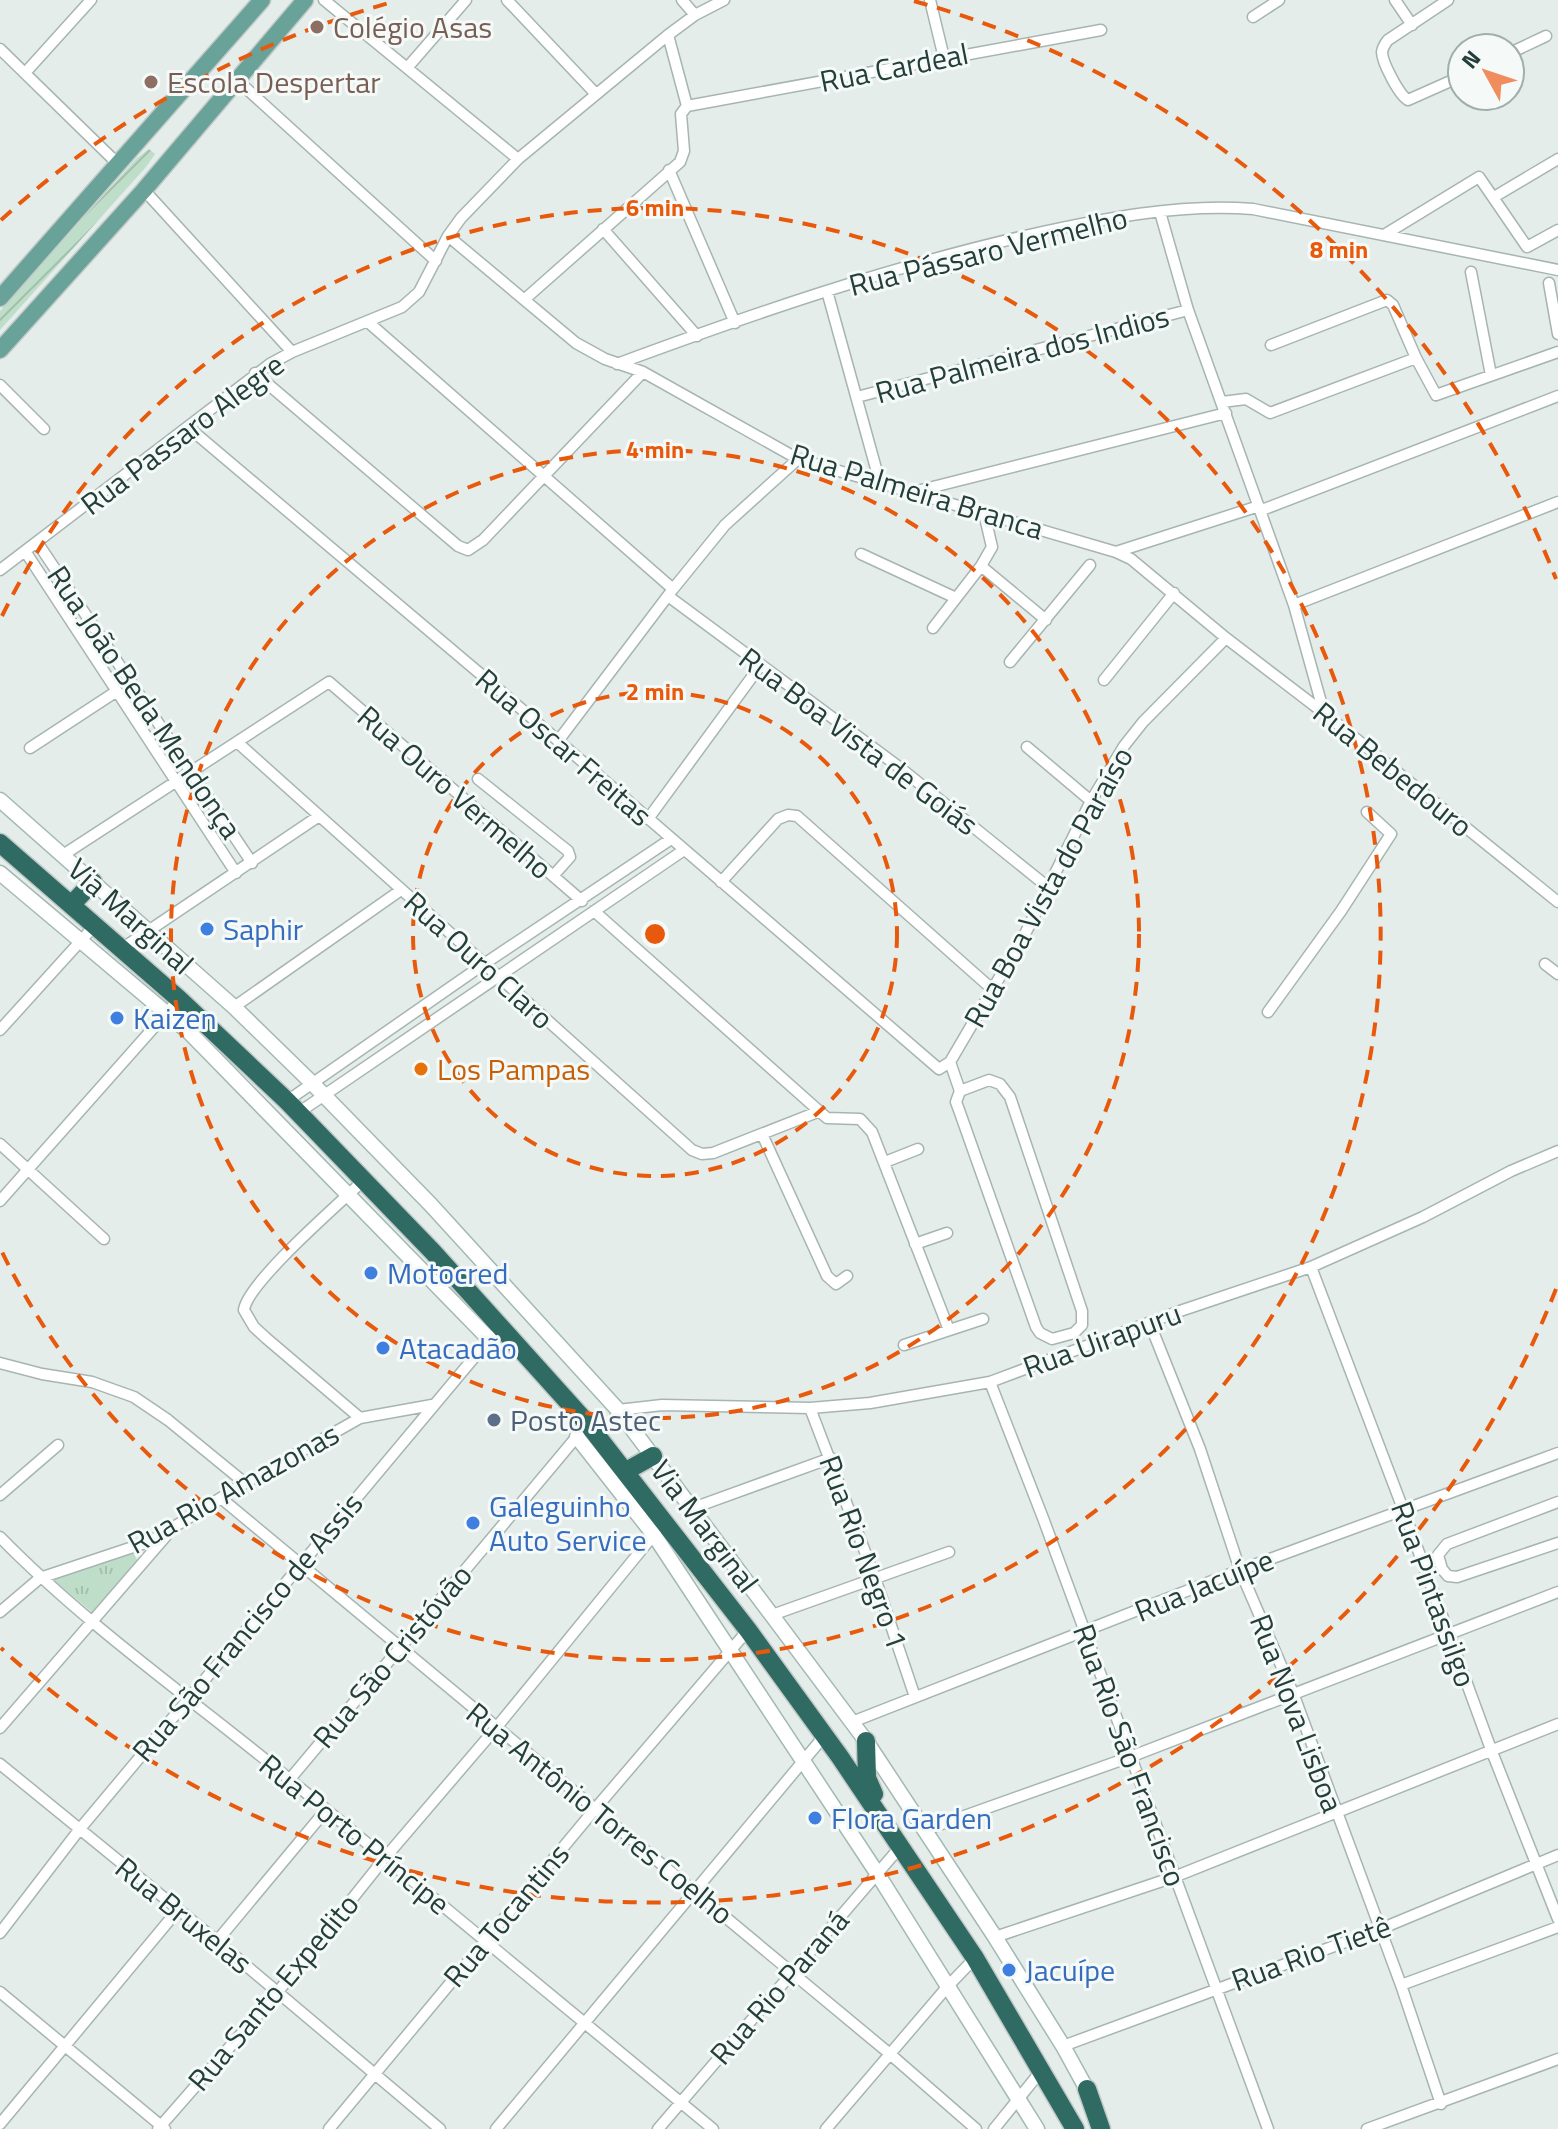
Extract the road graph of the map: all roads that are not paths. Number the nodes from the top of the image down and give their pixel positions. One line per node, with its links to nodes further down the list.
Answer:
1 (91, 0): 23 (street)
2 (262, 0): 30 (main road)
3 (305, 0): 24 (main road)
4 (324, 0): 22 (street)
5 (466, 0): 22 (street)
6 (507, 0): 26 (street)
7 (682, 0): 13 (street)
8 (724, 0): 13 (street, Rua Passaro Alegre)
9 (930, 0): 21 (street)
10 (1279, 0): 14 (street)
11 (1395, 0): 15 (street)
12 (1448, 0): 15 (street)
13 (695, 15): 17 (street, Rua Passaro Alegre)
14 (1253, 17)
15 (1412, 25): 25 (street)
16 (1101, 30): 21 (street, Rua Cardeal)
17 (668, 35): 26 (street, Rua Passaro Alegre); 27 (street)
18 (1546, 36): 19 (street)
19 (1526, 45)
20 (0, 49): 23 (street)
21 (944, 58): 27 (street, Rua Cardeal)
22 (407, 68): 28 (street)
23 (25, 73): 30 (street)
24 (238, 81): 32 (main road); 39 (street)
25 (1446, 83)
26 (595, 93): 28 (street, Rua Passaro Alegre)
27 (687, 106): 31 (street)
28 (518, 159): 38 (street, Rua Passaro Alegre)
29 (1558, 159): 33 (street)
30 (118, 164): 44 (main road)
31 (669, 170): 35 (street); 48 (street)
32 (144, 190): 52 (main road); 53 (street)
33 (1494, 197): 36 (street); 37 (street)
34 (1160, 212): 37 (street, Rua Pássaro Vermelho); 43 (street, Rua Pássaro Vermelho); 46 (street)
35 (603, 229): 45 (street); 50 (street)
36 (1558, 230)
37 (1384, 235): 40 (street, Rua Pássaro Vermelho)
38 (448, 236): 39 (street, Rua Passaro Alegre); 45 (street, Rua Palmeira Branca)
39 (436, 261): 47 (street, Rua Passaro Alegre)
40 (1558, 270)
41 (1471, 272): 59 (street)
42 (1549, 283): 49 (street)
43 (827, 291): 48 (street, Rua Pássaro Vermelho); 62 (street)
44 (0, 298)
45 (525, 299): 56 (street, Rua Palmeira Branca)
46 (1188, 310): 62 (street, Rua Palmeira dos Indios); 63 (street)
47 (368, 322): 53 (street, Rua Passaro Alegre); 67 (street, Rua Boa Vista de Goiás)
48 (735, 323): 50 (street, Rua Pássaro Vermelho)
49 (1558, 334)
50 (697, 336): 56 (street, Rua Pássaro Vermelho)
51 (1271, 345): 55 (street)
52 (0, 350)
53 (292, 352): 58 (street, Rua Passaro Alegre)
54 (1558, 352): 59 (street)
55 (1416, 358): 59 (street); 63 (street)
56 (617, 364): 57 (street, Rua Palmeira Branca)
57 (643, 372): 66 (street, Rua Palmeira Branca); 67 (street)
58 (255, 373): 64 (street, Rua Passaro Alegre); 67 (street)
59 (1491, 375)
60 (0, 385): 65 (street)
61 (1558, 396): 71 (street)
62 (857, 397): 68 (street)
63 (1224, 408): 69 (street); 71 (street)
64 (188, 427): 73 (street, Rua Passaro Alegre); 92 (street, Rua Oscar Freitas)
65 (44, 429)
66 (798, 459): 68 (street, Rua Palmeira Branca); 80 (street)
67 (543, 478): 80 (street, Rua Boa Vista de Goiás)
68 (880, 483): 69 (street, Rua Palmeira Branca)
69 (916, 492): 72 (street, Rua Palmeira Branca)
70 (1558, 502): 83 (street)
71 (1260, 508): 75 (street); 83 (street)
72 (984, 513): 75 (street, Rua Palmeira Branca); 78 (street)
73 (37, 542): 74 (street, Rua Passaro Alegre); 96 (street, Rua João Beda Mendonça)
74 (25, 551): 79 (street, Rua Passaro Alegre); 90 (street, Rua João Beda Mendonça)
75 (1116, 552): 81 (street, Rua Palmeira Branca)
76 (861, 554): 82 (street)
77 (1090, 565): 84 (street)
78 (981, 566): 82 (street); 84 (street)
79 (0, 570)
80 (670, 593): 88 (street, Rua Boa Vista de Goiás); 92 (street)
81 (1174, 593): 86 (street, Rua Palmeira Branca); 89 (street)
82 (956, 598): 85 (street)
83 (1294, 605): 91 (street)
84 (1046, 620): 87 (street)
85 (933, 628)
86 (1226, 638): 91 (street, Rua Bebedouro); 100 (street, Rua Boa Vista do Paraíso)
87 (1010, 662)
88 (760, 666): 103 (street); 114 (street, Rua Boa Vista de Goiás)
89 (1104, 680)
90 (117, 691): 95 (street); 98 (street, Rua João Beda Mendonça)
91 (1324, 713): 117 (street, Rua Bebedouro)
92 (558, 741): 103 (street, Rua Oscar Freitas)
93 (237, 742): 96 (street); 102 (street, Rua Ouro Claro); 111 (street, Rua Ouro Vermelho)
94 (1027, 747): 100 (street)
95 (30, 748)
96 (192, 772): 98 (street); 108 (street, Rua João Beda Mendonça)
97 (478, 779): 111 (street)
98 (177, 782): 107 (street); 110 (street, Rua João Beda Mendonça)
99 (0, 800): 107 (street, Via Marginal)
100 (1091, 801): 114 (street, Rua Boa Vista do Paraíso)
101 (1367, 812): 131 (street)
102 (319, 816): 108 (street); 115 (street, Rua Ouro Claro)
103 (648, 819): 104 (street, Rua Oscar Freitas)
104 (671, 839): 106 (street, Rua Oscar Freitas); 116 (street)
105 (2, 850): 118 (highway)
106 (684, 850): 113 (street, Rua Oscar Freitas); 119 (street)
107 (63, 855): 112 (street, Via Marginal)
108 (252, 863): 110 (street)
109 (0, 873): 122 (street)
110 (236, 873): 121 (street)
111 (553, 876): 116 (street, Rua Ouro Vermelho)
112 (93, 882): 118 (highway); 121 (street, Via Marginal)
113 (721, 882): 128 (street); 134 (street, Rua Oscar Freitas)
114 (1049, 888): 128 (street, Rua Boa Vista do Paraíso)
115 (401, 890): 124 (street, Rua Ouro Claro); 130 (street)
116 (582, 901): 124 (street)
117 (1558, 902)
118 (72, 904): 120 (highway)
119 (594, 911): 127 (street); 139 (street)
120 (96, 924): 122 (street); 123 (highway)
121 (148, 931): 123 (street); 130 (street, Via Marginal)
122 (80, 941): 129 (street); 132 (street)
123 (123, 948): 129 (highway)
124 (484, 964): 127 (street, Rua Ouro Claro); 135 (street)
125 (1545, 964): 126 (street)
126 (1558, 974)
127 (498, 976): 137 (street); 140 (street, Rua Ouro Claro)
128 (992, 989): 133 (street, Rua Boa Vista do Paraíso)
129 (173, 1006): 138 (highway); 145 (street); 147 (street)
130 (234, 1007): 135 (street, Via Marginal)
131 (1268, 1012)
132 (0, 1030)
133 (950, 1062): 134 (street, Rua Boa Vista do Paraíso); 136 (street)
134 (939, 1069)
135 (312, 1083): 137 (street, Via Marginal); 138 (street)
136 (960, 1091): 136 (street)
137 (324, 1096): 138 (street); 163 (street, Via Marginal)
138 (293, 1107): 146 (highway)
139 (820, 1111): 140 (street, Rua Ouro Claro); 144 (street)
140 (762, 1134): 153 (street)
141 (0, 1144): 145 (street)
142 (918, 1149): 144 (street)
143 (1558, 1151): 152 (street, Rua Uirapuru)
144 (885, 1162): 151 (street)
145 (28, 1170): 148 (street); 150 (street)
146 (364, 1180): 147 (street); 157 (highway)
147 (349, 1194): 157 (street); 164 (street)
148 (0, 1201)
149 (947, 1233): 151 (street)
150 (104, 1239)
151 (915, 1244): 156 (street)
152 (1311, 1267): 155 (street, Rua Uirapuru); 176 (street, Rua Pintassilgo)
153 (847, 1276)
154 (983, 1319): 156 (street)
155 (1150, 1324): 160 (street, Rua Uirapuru); 184 (street, Rua Nova Lisboa)
156 (949, 1330): 158 (street)
157 (494, 1332): 161 (street, Rua São Francisco de Assis); 165 (highway)
158 (904, 1345)
159 (0, 1363): 171 (street)
160 (990, 1382): 162 (street, Rua Uirapuru); 193 (street, Rua Rio São Francisco)
161 (432, 1405): 164 (street, Rua Rio Amazonas); 182 (street, Rua São Francisco de Assis)
162 (810, 1408): 163 (street, Rua Uirapuru); 169 (street, Rua Rio Negro 1)
163 (618, 1410): 168 (street, Via Marginal)
164 (360, 1418): 171 (street, Rua Rio Amazonas)
165 (582, 1430): 170 (highway); 177 (street); 195 (street, Rua São Cristóvão)
166 (58, 1445): 172 (street)
167 (1558, 1453): 176 (street, Rua Jacuípe)
168 (653, 1456): 170 (highway); 175 (street, Via Marginal)
169 (831, 1458): 175 (street); 187 (street, Rua Rio Negro 1)
170 (626, 1471): 177 (highway)
171 (245, 1483): 173 (street, Rua Rio Amazonas)
172 (0, 1495)
173 (222, 1499): 178 (street, Rua Rio Amazonas); 182 (street, Rua Antônio Torres Coelho)
174 (1558, 1502): 183 (street)
175 (693, 1508): 190 (street, Via Marginal)
176 (1403, 1509): 184 (street, Rua Jacuípe); 185 (street, Rua Pintassilgo)
177 (659, 1528): 192 (highway); 196 (street); 203 (street, Rua Santo Expedito)
178 (172, 1529): 186 (street, Rua Rio Amazonas); 191 (street)
179 (0, 1537): 186 (street, Rua Porto Príncipe)
180 (1558, 1543): 183 (street)
181 (949, 1552): 187 (street)
182 (299, 1564): 195 (street, Rua Antônio Torres Coelho); 199 (street, Rua São Francisco de Assis)
183 (1441, 1566): 185 (street)
184 (1240, 1570): 193 (street, Rua Jacuípe); 197 (street, Rua Nova Lisboa)
185 (1426, 1571): 194 (street, Rua Pintassilgo)
186 (40, 1578): 189 (street, Rua Rio Amazonas); 191 (street, Rua Porto Príncipe)
187 (875, 1578): 190 (street); 198 (street, Rua Rio Negro 1)
188 (1558, 1592): 194 (street)
189 (0, 1612)
190 (772, 1615): 200 (street, Via Marginal)
191 (92, 1620): 199 (street, Rua Porto Príncipe); 202 (street)
192 (748, 1630): 196 (street, Rua Tocantins); 204 (highway)
193 (1085, 1632): 198 (street, Rua Jacuípe); 207 (street, Rua Rio São Francisco)
194 (1447, 1634): 197 (street); 206 (street, Rua Pintassilgo)
195 (398, 1647): 203 (street, Rua Antônio Torres Coelho); 210 (street, Rua São Cristóvão)
196 (728, 1651): 208 (street); 211 (street, Rua Tocantins)
197 (1293, 1693): 207 (street); 213 (street, Rua Nova Lisboa)
198 (915, 1697): 200 (street, Rua Jacuípe)
199 (189, 1698): 210 (street, Rua Porto Príncipe); 215 (street, Rua São Francisco de Assis)
200 (852, 1722): 205 (street, Via Marginal)
201 (1558, 1724): 206 (street)
202 (0, 1728)
203 (496, 1728): 211 (street, Rua Antônio Torres Coelho); 219 (street, Rua Santo Expedito)
204 (825, 1735): 208 (street); 214 (highway)
205 (866, 1741): 214 (highway); 216 (street, Via Marginal)
206 (1492, 1752): 213 (street); 220 (street, Rua Pintassilgo)
207 (1130, 1757): 216 (street); 222 (street, Rua Rio São Francisco)
208 (802, 1762): 221 (street); 223 (street)
209 (0, 1764): 215 (street, Rua Bruxelas)
210 (290, 1779): 212 (street, Rua Porto Príncipe)
211 (595, 1809): 223 (street, Rua Antônio Torres Coelho); 230 (street, Rua Tocantins)
212 (326, 1810): 219 (street, Rua Porto Príncipe); 231 (street)
213 (1335, 1811): 222 (street); 227 (street, Rua Nova Lisboa)
214 (885, 1822): 217 (highway)
215 (79, 1830): 224 (street, Rua Bruxelas); 228 (street, Rua São Francisco de Assis)
216 (925, 1830): 229 (street, Via Marginal)
217 (901, 1846): 221 (street, Rua Rio Paraná); 232 (highway)
218 (1558, 1855): 220 (street, Rua Rio Tietê)
219 (384, 1859): 230 (street, Rua Porto Príncipe); 238 (street, Rua Santo Expedito)
220 (1536, 1864): 225 (street, Rua Pintassilgo); 227 (street, Rua Rio Tietê)
221 (877, 1873): 233 (street, Rua Rio Paraná); 235 (street)
222 (1174, 1877): 229 (street); 236 (street, Rua Rio São Francisco)
223 (694, 1889): 233 (street, Rua Antônio Torres Coelho); 239 (street)
224 (177, 1911): 231 (street, Rua Bruxelas); 240 (street)
225 (1558, 1919)
226 (1558, 1927): 234 (street)
227 (1378, 1930): 234 (street, Rua Nova Lisboa); 236 (street, Rua Rio Tietê)
228 (0, 1933)
229 (995, 1937): 241 (street, Via Marginal)
230 (485, 1940): 239 (street, Rua Porto Príncipe); 245 (street, Rua Tocantins)
231 (217, 1941): 238 (street, Rua Bruxelas)
232 (975, 1958): 235 (street); 244 (highway)
233 (791, 1972): 242 (street, Rua Antônio Torres Coelho); 248 (street, Rua Rio Paraná)
234 (1401, 1985): 249 (street, Rua Nova Lisboa)
235 (948, 1986): 242 (street); 247 (street)
236 (1215, 1989): 241 (street, Rua Rio Tietê); 264 (street, Rua Rio São Francisco)
237 (0, 1992): 240 (street)
238 (277, 1993): 245 (street, Rua Bruxelas); 251 (street, Rua Santo Expedito)
239 (583, 2023): 248 (street, Rua Porto Príncipe); 254 (street)
240 (65, 2046): 250 (street); 251 (street)
241 (1063, 2046): 246 (street, Via Marginal)
242 (890, 2054): 257 (street); 258 (street, Rua Antônio Torres Coelho)
243 (1558, 2059): 249 (street)
244 (1041, 2071): 247 (street); 261 (highway)
245 (376, 2074): 252 (street, Rua Tocantins); 253 (street, Rua Bruxelas)
246 (1087, 2089): 262 (highway); 263 (street, Via Marginal)
247 (1018, 2099): 259 (street); 260 (street)
248 (680, 2102): 255 (street, Rua Rio Paraná); 256 (street, Rua Porto Príncipe)
249 (1441, 2104): 265 (street)
250 (0, 2124)
251 (161, 2128)
252 (329, 2129)
253 (440, 2129)
254 (496, 2129)
255 (658, 2129)
256 (713, 2129)
257 (826, 2129)
258 (976, 2129)
259 (994, 2129)
260 (1037, 2129)
261 (1075, 2129)
262 (1101, 2129)
263 (1109, 2129)
264 (1268, 2129)
265 (1369, 2129)

